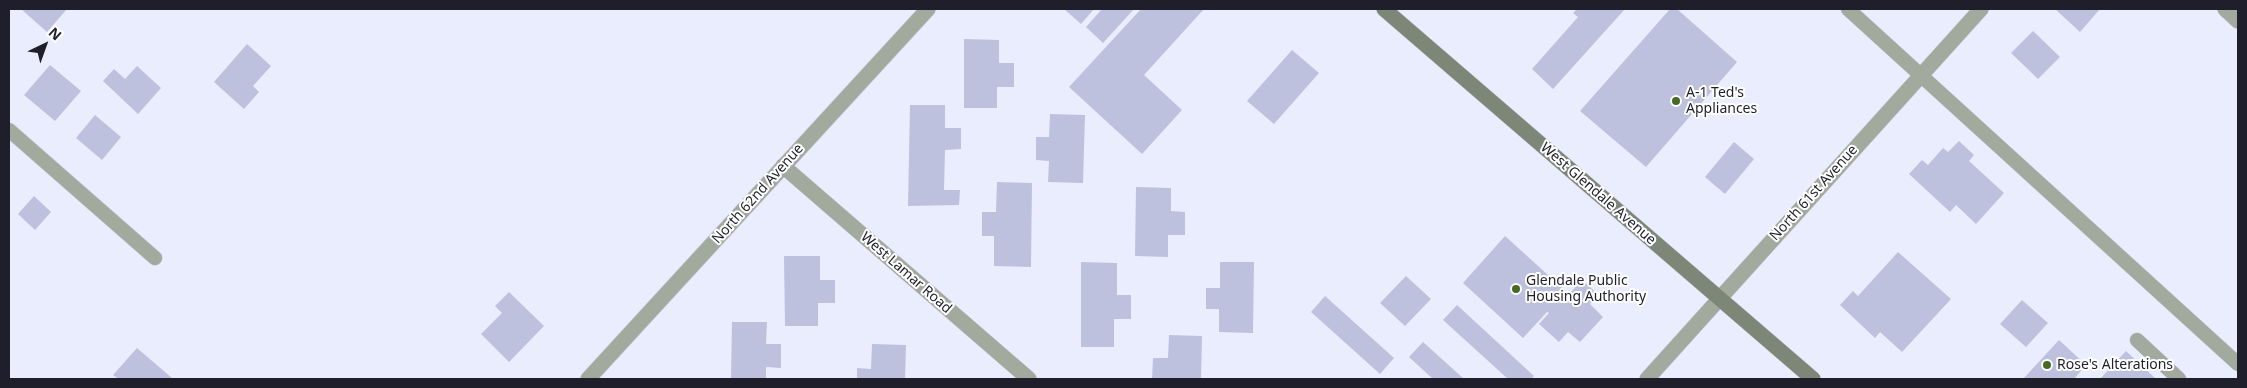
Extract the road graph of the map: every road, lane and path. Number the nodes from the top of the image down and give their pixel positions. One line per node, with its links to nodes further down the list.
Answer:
1 (928, 9): 9 (street, North 62nd Avenue)
2 (1384, 9): 11 (main road, West Glendale Avenue)
3 (1848, 9): 7 (lane)
4 (1981, 9): 7 (street, North 61st Avenue)
5 (2225, 9): 6 (street)
6 (2238, 21)
7 (1921, 75): 11 (street, North 61st Avenue); 13 (lane)
8 (9, 130): 10 (lane)
9 (782, 166): 14 (street, North 62nd Avenue); 15 (street, West Lamar Road)
10 (155, 258)
11 (1720, 298): 16 (street, North 61st Avenue); 17 (main road, West Glendale Avenue)
12 (2136, 340): 18 (lane)
13 (2238, 364)
14 (588, 379)
15 (1029, 379)
16 (1647, 379)
17 (1813, 379)
18 (2179, 379)

